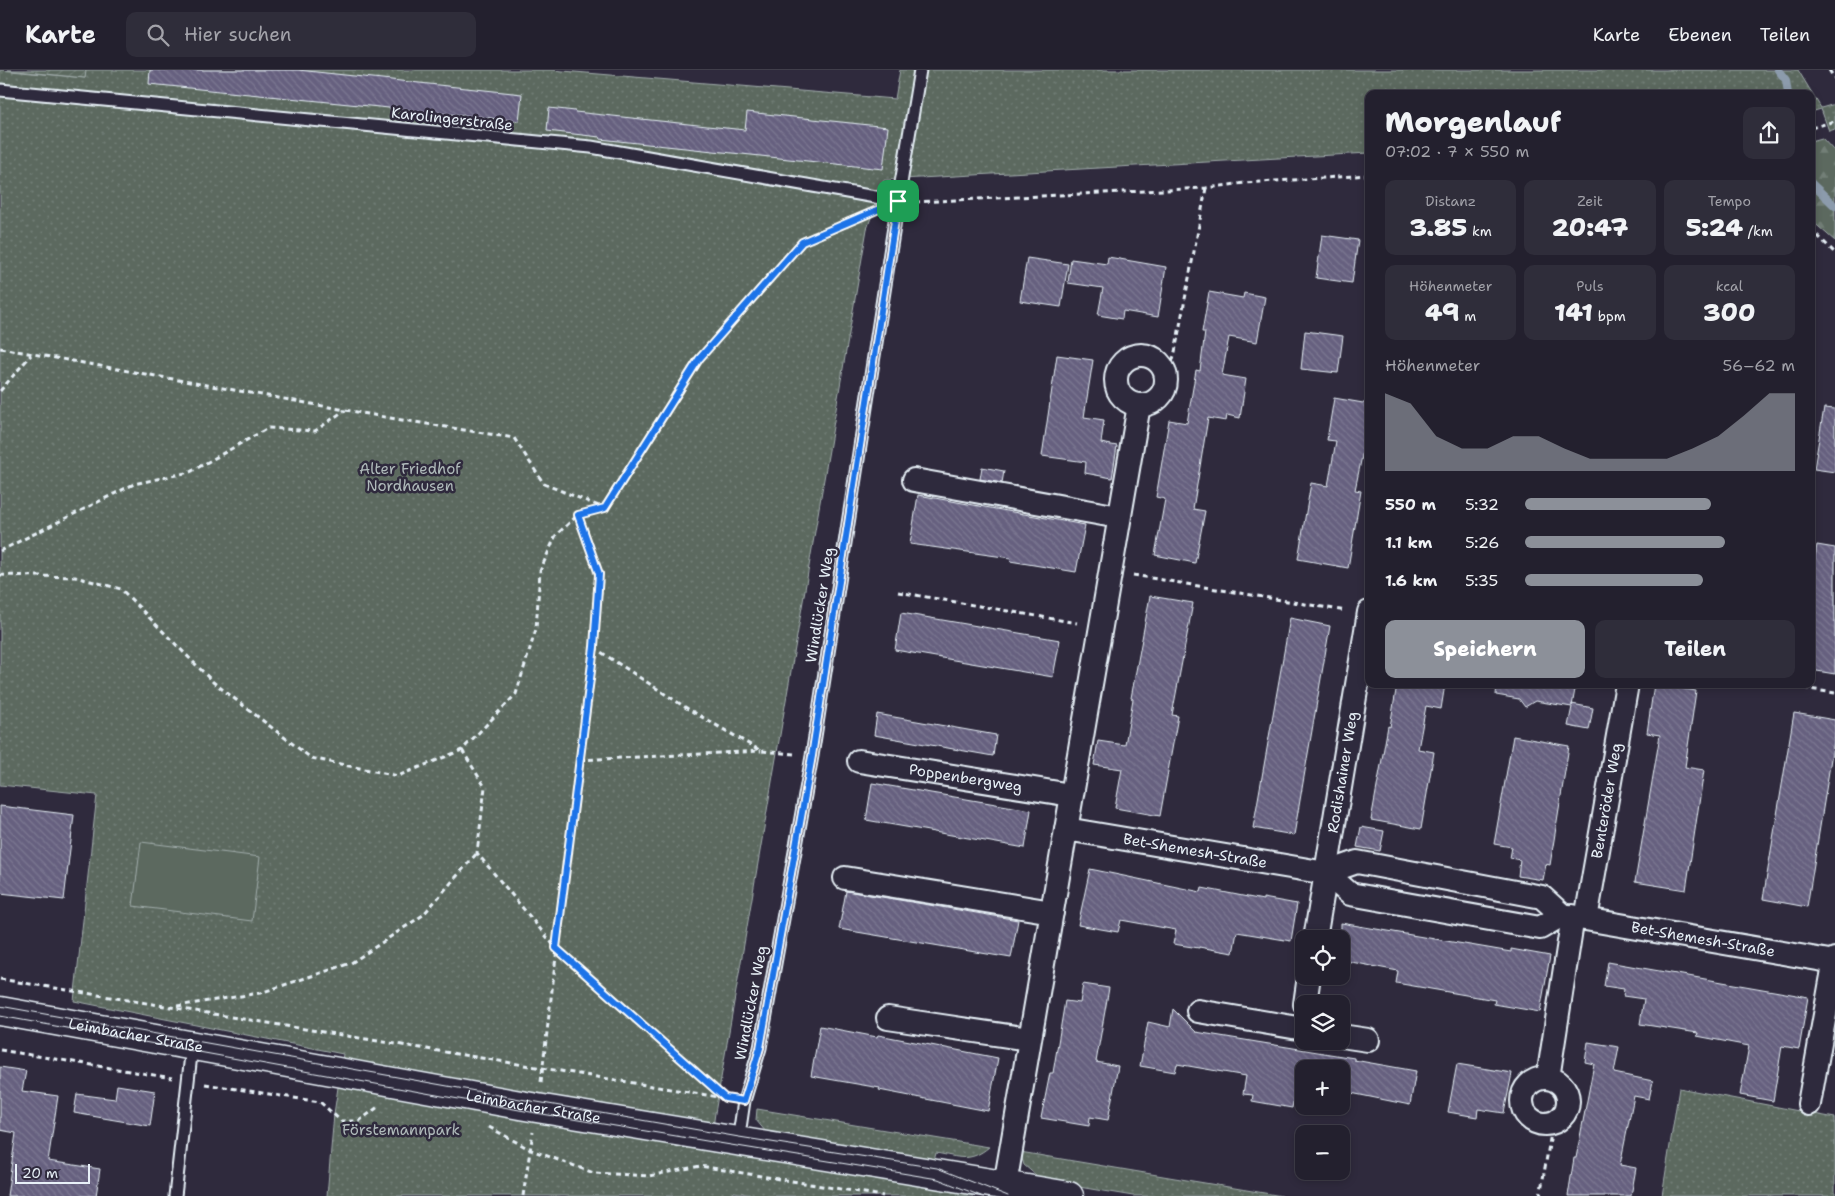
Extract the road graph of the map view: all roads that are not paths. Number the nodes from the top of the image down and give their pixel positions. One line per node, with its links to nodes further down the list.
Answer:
1 (920, 70): 3 (lane, Windlücker Weg)
2 (0, 90): 3 (lane, Karolingerstraße)
3 (898, 201): 28 (lane, Windlücker Weg)
4 (1139, 405): 4 (street); 6 (street)
5 (914, 480): 6 (street)
6 (1119, 517): 10 (street)
7 (1365, 637): 12 (street, Rodishainer Weg)
8 (1626, 688): 15 (street, Benteröder Weg)
9 (859, 760): 10 (street, Poppenbergweg)
10 (1071, 795): 11 (street)
11 (1066, 829): 12 (street, Bet-Shemesh-Straße); 14 (street)
12 (1326, 873): 15 (street, Bet-Shemesh-Straße); 15 (street); 16 (street)
13 (846, 878): 14 (street)
14 (1052, 912): 23 (street)
15 (1573, 916): 17 (street, Bet-Shemesh-Straße); 26 (street)
16 (1316, 930)
17 (1835, 961): 27 (street, Bet-Shemesh-Straße)
18 (0, 1011): 25 (street, Leimbacher Straße)
19 (1198, 1011): 21 (street)
20 (888, 1018): 23 (street)
21 (1295, 1021)
22 (1350, 1037): 24 (street)
23 (1029, 1039): 29 (street)
24 (1368, 1040)
25 (192, 1046): 28 (street, Leimbacher Straße); 30 (lane)
26 (1548, 1078): 26 (street)
27 (1809, 1104)
28 (738, 1142): 29 (street, Leimbacher Straße)
29 (1005, 1185): 31 (street, Leimbacher Straße)
30 (175, 1196)
31 (1069, 1196)

